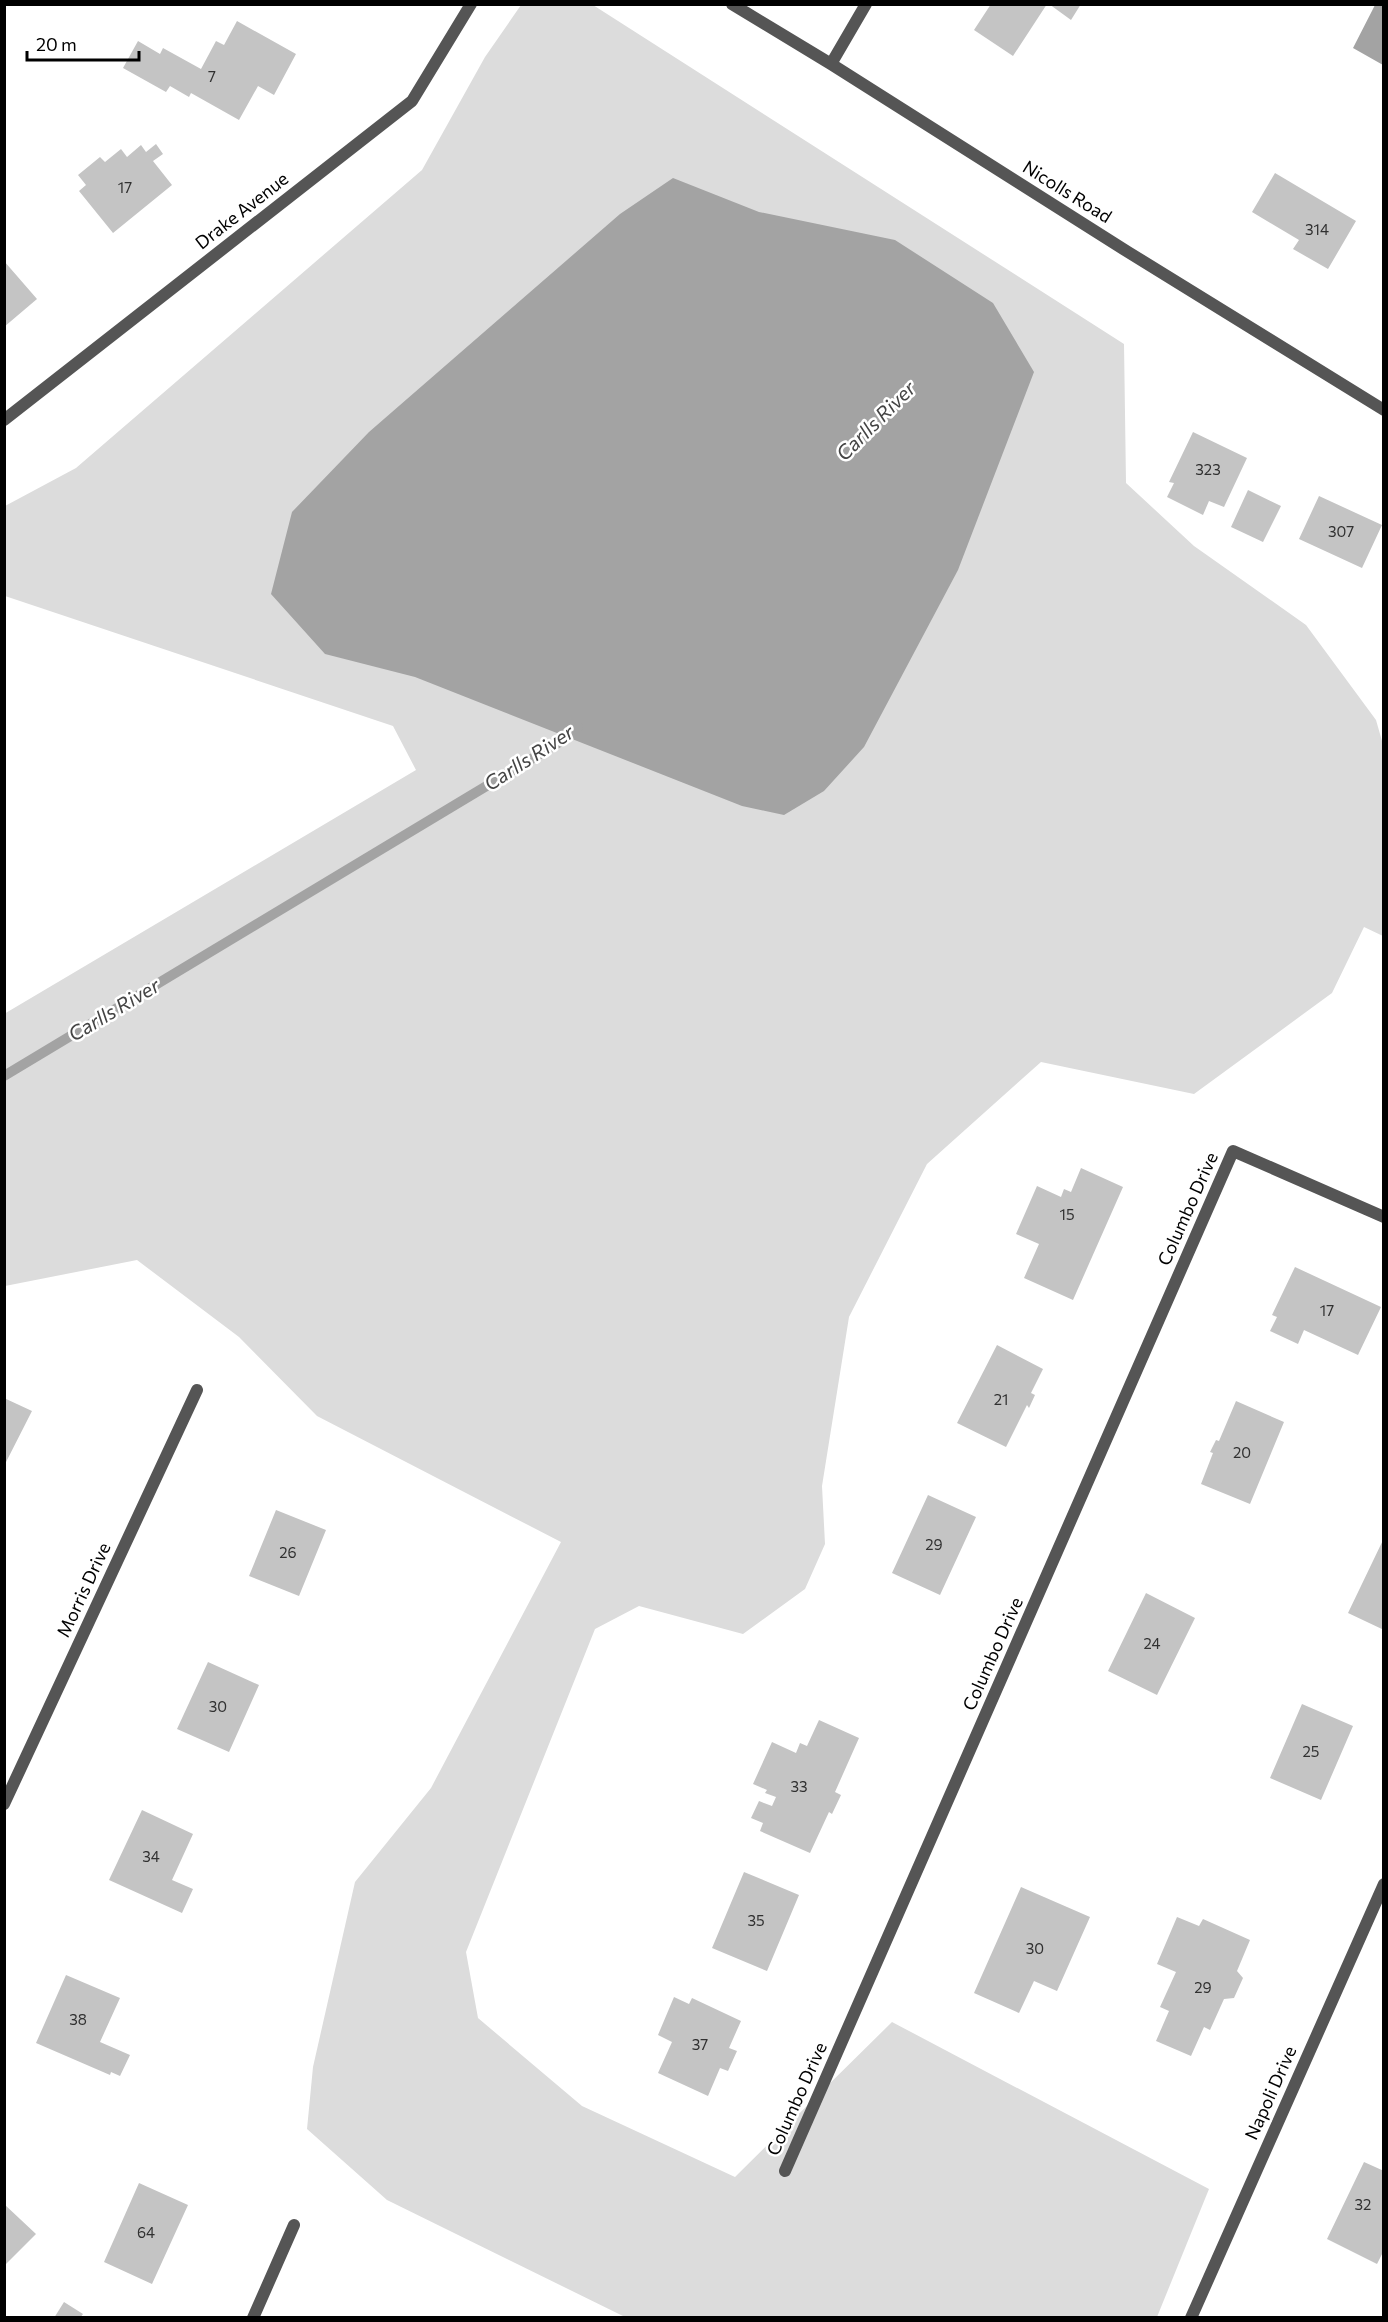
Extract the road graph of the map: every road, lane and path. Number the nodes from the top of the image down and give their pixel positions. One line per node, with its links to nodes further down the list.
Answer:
1 (471, 4): 6 (street, Drake Avenue)
2 (732, 4): 4 (street, Nicolls Road)
3 (867, 4): 4 (street)
4 (831, 64): 5 (street, Nicolls Road)
5 (1383, 410)
6 (4, 420)
7 (1383, 1217): 11 (street, Columbo Drive)
8 (197, 1390): 9 (street, Morris Drive)
9 (4, 1804)
10 (1383, 1884): 14 (street, Napoli Drive)
11 (785, 2171)
12 (294, 2225): 13 (street)
13 (253, 2318)
14 (1191, 2318)

